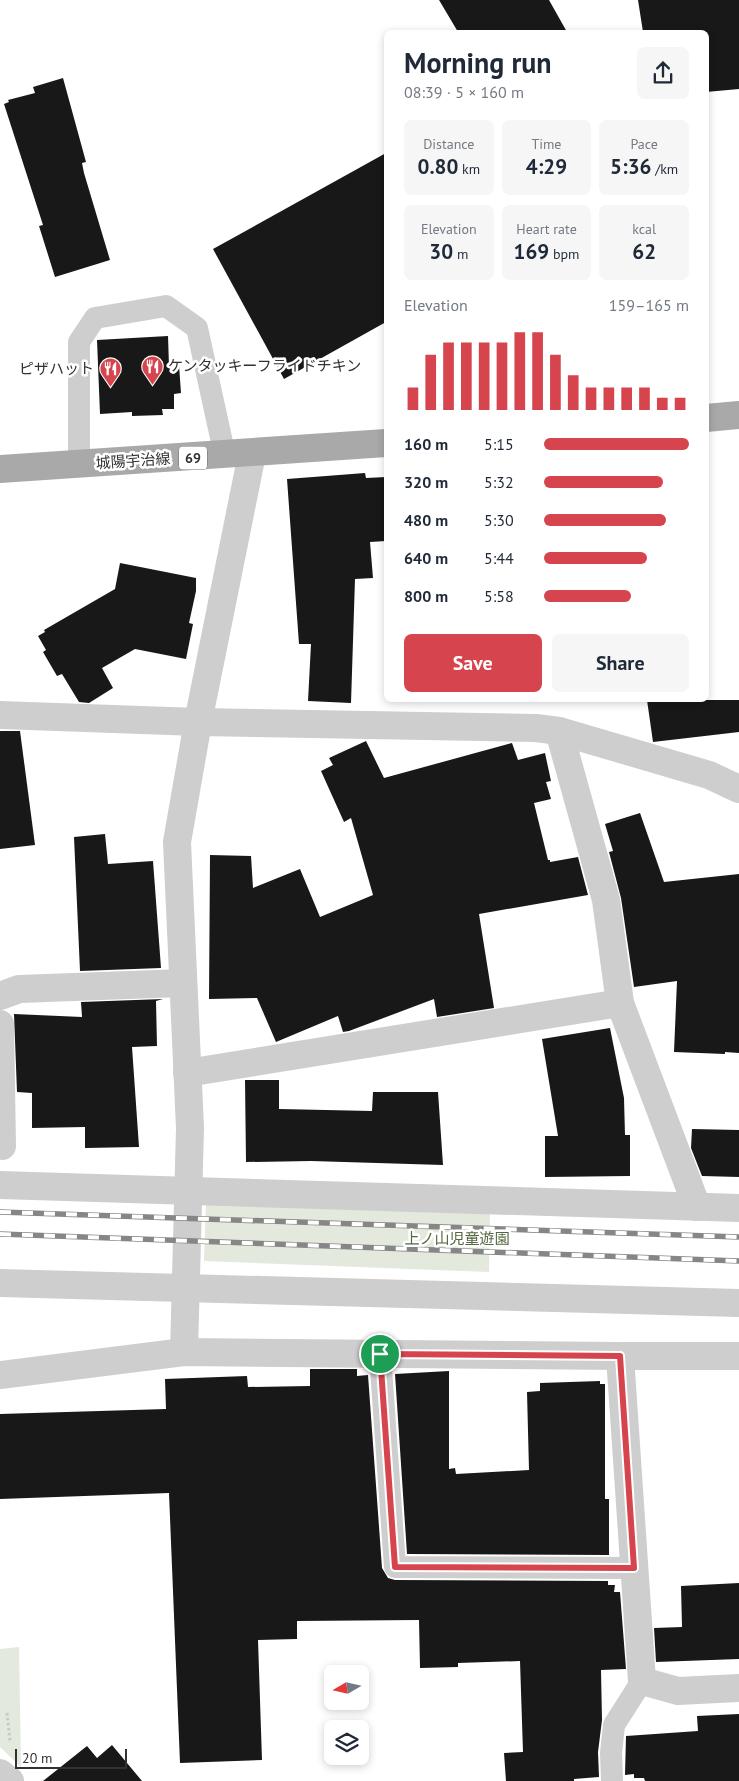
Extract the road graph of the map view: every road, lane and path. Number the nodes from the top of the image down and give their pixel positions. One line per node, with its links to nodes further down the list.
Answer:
1 (739, 415): 2 (main road)
2 (709, 418)
3 (384, 443): 4 (main road, 城陽宇治線 / 69)
4 (252, 454): 5 (main road, 城陽宇治線 / 69); 9 (street)
5 (225, 456): 6 (main road, 城陽宇治線 / 69); 6 (lane)
6 (79, 465): 7 (main road, 城陽宇治線 / 69)
7 (0, 469)
8 (0, 715): 9 (street)
9 (198, 722): 10 (street); 12 (street)
10 (559, 732): 11 (street); 14 (street)
11 (739, 789)
12 (183, 983): 13 (street); 16 (street)
13 (0, 996)
14 (620, 1003): 16 (street); 20 (street)
15 (0, 1024): 17 (street)
16 (188, 1073): 19 (street)
17 (2, 1146)
18 (0, 1185): 19 (street)
19 (188, 1191): 20 (street); 23 (street)
20 (697, 1207): 21 (street)
21 (739, 1208)
22 (0, 1283): 23 (street)
23 (186, 1289): 24 (street); 25 (street)
24 (739, 1303)
25 (184, 1352): 26 (street); 29 (street)
26 (380, 1354): 27 (street); 30 (lane)
27 (620, 1356): 28 (street); 30 (street)
28 (739, 1356)
29 (0, 1375)
30 (634, 1568): 31 (street)
31 (642, 1681): 32 (street); 35 (lane)
32 (739, 1688)
33 (0, 1773): 34 (street)
34 (10, 1781)
35 (612, 1781)

